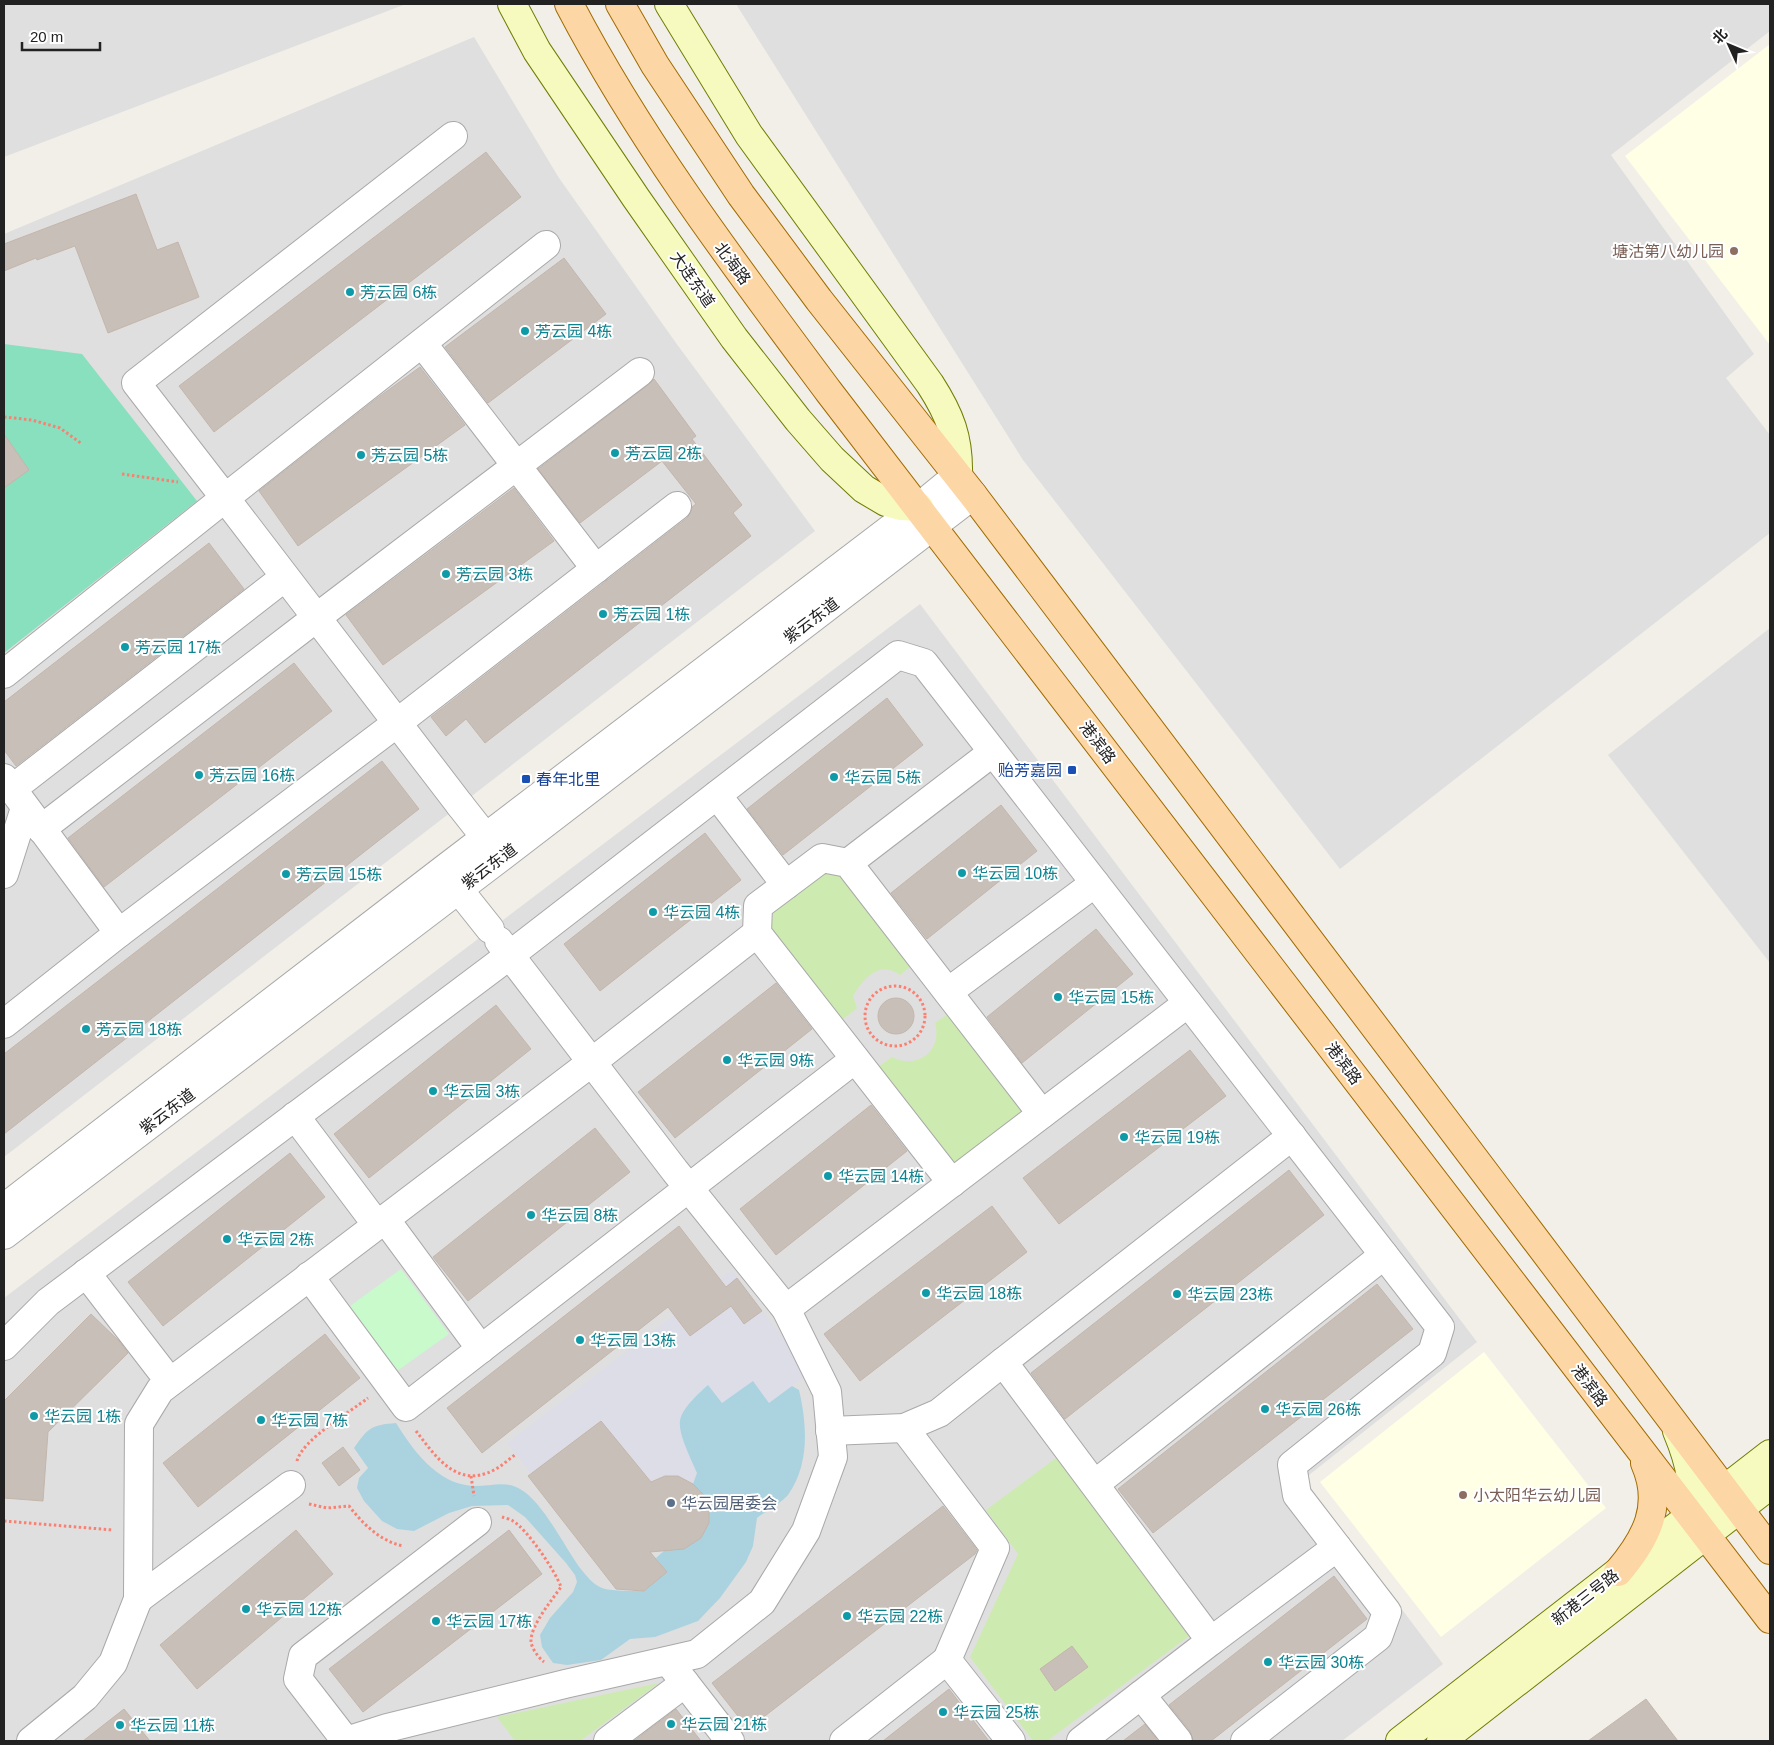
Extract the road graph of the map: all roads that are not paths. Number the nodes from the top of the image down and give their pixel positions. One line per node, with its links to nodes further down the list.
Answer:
1 (512, 4): 13 (main road, 大连东道)
2 (569, 4): 13 (main road, 北海路)
3 (620, 4): 10 (main road)
4 (669, 4): 10 (main road)
5 (453, 136): 11 (street)
6 (546, 245): 7 (street)
7 (422, 343): 9 (street); 11 (street)
8 (640, 372): 9 (street)
9 (517, 465): 14 (street); 16 (street)
10 (965, 485): 13 (street, 紫云东道); 52 (main road)
11 (225, 498): 15 (street); 17 (street)
12 (677, 506): 14 (street)
13 (926, 516): 22 (street, 紫云东道); 55 (main road, 港滨路)
14 (596, 569): 18 (street)
15 (285, 577): 16 (street); 21 (street)
16 (316, 618): 18 (street); 21 (street)
17 (4, 674)
18 (397, 723): 22 (street); 29 (street)
19 (993, 752): 20 (street); 23 (street); 26 (street)
20 (716, 795): 27 (street); 30 (street)
21 (20, 801): 24 (street); 29 (street)
22 (493, 847): 25 (street, 紫云东道)
23 (848, 864): 27 (street); 31 (street)
24 (4, 874)
25 (451, 879): 30 (street); 41 (street, 紫云东道); 43 (street, 紫云东道)
26 (1095, 883): 31 (street); 32 (street)
27 (786, 885): 28 (street)
28 (757, 933): 34 (street); 35 (street)
29 (119, 934): 33 (street)
30 (510, 955): 35 (street); 37 (street)
31 (948, 992): 36 (street)
32 (1188, 1003): 36 (street); 38 (street)
33 (4, 1024)
34 (855, 1059): 39 (street); 40 (street)
35 (592, 1062): 40 (street); 42 (street)
36 (1042, 1114): 39 (street)
37 (296, 1116): 42 (street); 45 (street)
38 (1292, 1136): 44 (street); 50 (street)
39 (952, 1183): 47 (street)
40 (689, 1188): 47 (street); 49 (street)
41 (4, 1208)
42 (381, 1222): 46 (street); 49 (street)
43 (4, 1235)
44 (1384, 1255): 58 (street); 63 (street)
45 (86, 1274): 48 (street); 51 (street)
46 (309, 1276): 49 (street); 51 (street)
47 (786, 1309): 54 (street)
48 (4, 1346)
49 (481, 1349)
50 (1003, 1362): 53 (street); 58 (street)
51 (170, 1382): 66 (street)
52 (1673, 1422): 60 (main road); 62 (main road)
53 (904, 1428): 54 (street); 69 (street)
54 (830, 1430): 70 (street)
55 (1640, 1450): 62 (main road, 港滨路); 65 (main road)
56 (1770, 1454): 60 (main road, 新港三号路)
57 (291, 1484): 66 (street)
58 (1095, 1484): 68 (street)
59 (1770, 1485): 60 (main road, 新港三号路)
60 (1732, 1500): 62 (main road, 新港三号路); 64 (main road)
61 (477, 1522): 74 (street)
62 (1697, 1526): 65 (main road, 新港三号路); 67 (main road, 港滨路)
63 (1337, 1547): 68 (street); 81 (street)
64 (1770, 1550)
65 (1626, 1582): 82 (main road, 新港三号路); 83 (main road, 新港三号路)
66 (138, 1599): 73 (street)
67 (1770, 1620)
68 (1211, 1641): 72 (street)
69 (947, 1660): 77 (street); 78 (street)
70 (668, 1661): 71 (street); 74 (street)
71 (685, 1683): 75 (street); 76 (street)
72 (1141, 1694): 79 (street); 80 (street)
73 (31, 1741)
74 (346, 1741)
75 (608, 1741)
76 (730, 1741)
77 (844, 1741)
78 (1011, 1741)
79 (1081, 1741)
80 (1178, 1741)
81 (1245, 1741)
82 (1400, 1741)
83 (1441, 1741)

